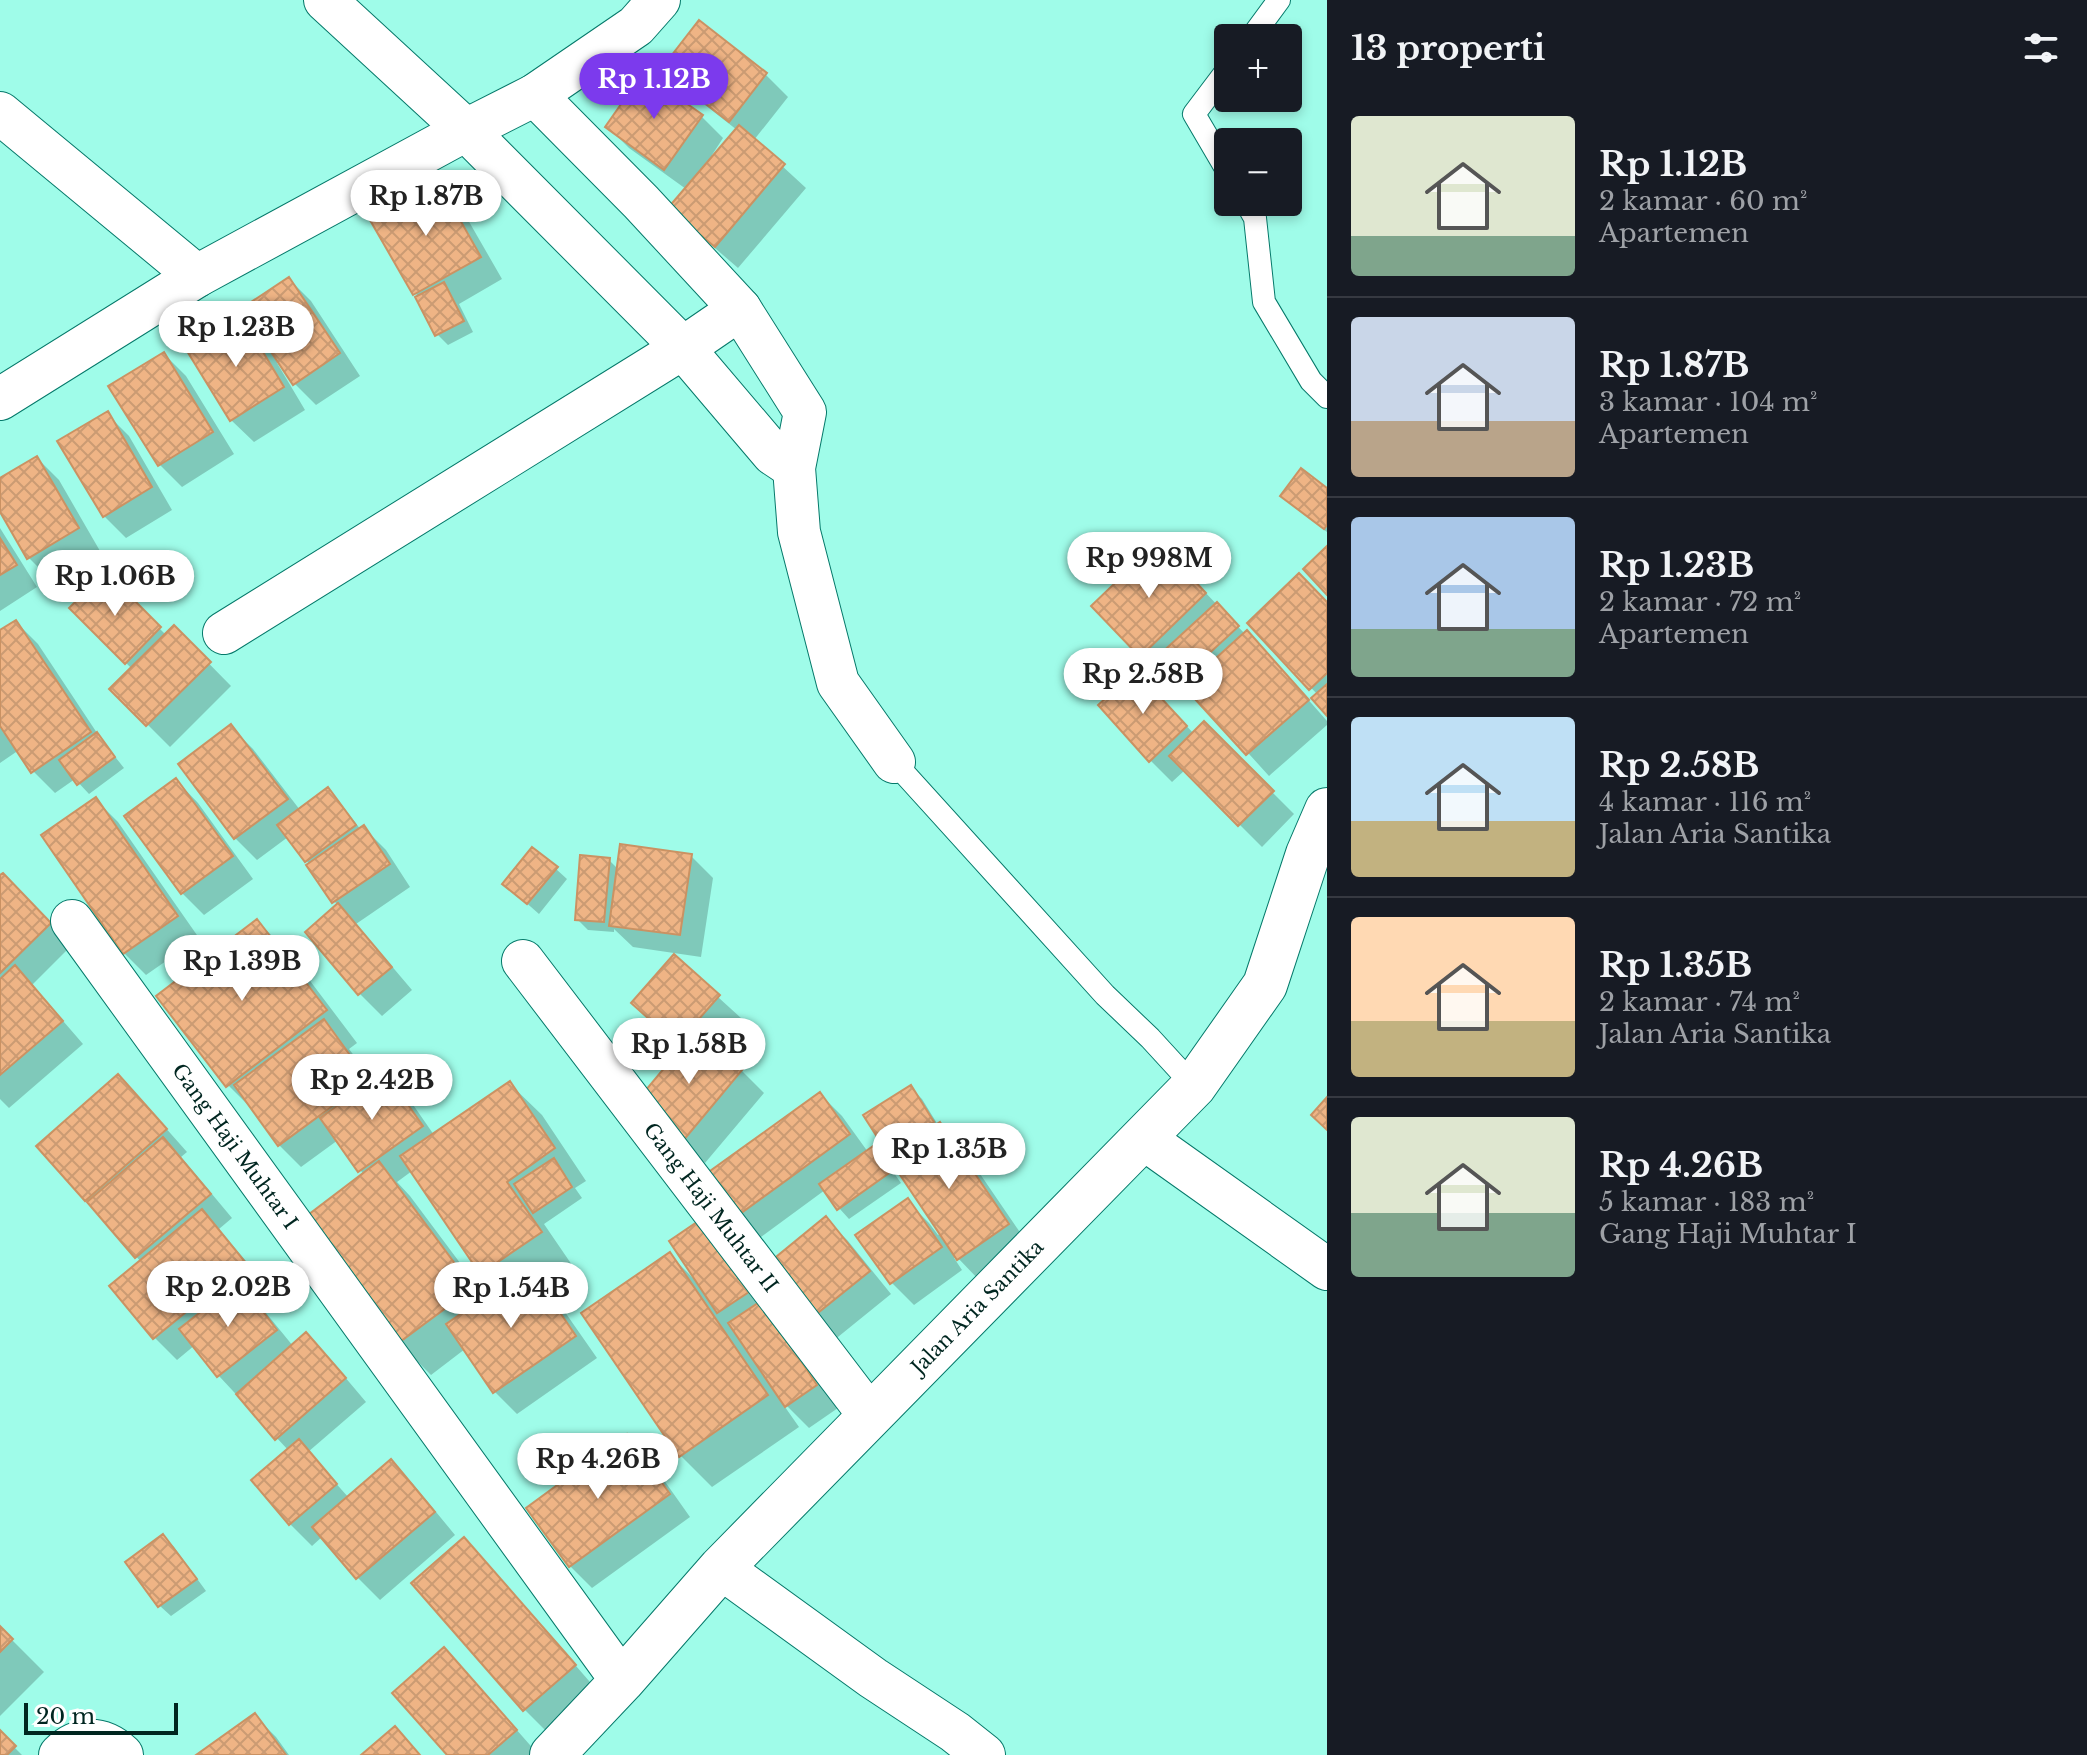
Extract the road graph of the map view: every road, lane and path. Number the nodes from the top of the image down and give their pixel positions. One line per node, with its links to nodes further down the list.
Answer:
1 (325, 0): 8 (street)
2 (659, 0): 6 (street)
3 (1279, 0): 4 (lane)
4 (1261, 24)
5 (1214, 88): 9 (lane)
6 (535, 95): 8 (street); 12 (street)
7 (0, 113): 11 (street)
8 (466, 130): 11 (street); 13 (street)
9 (1214, 148)
10 (1254, 216): 14 (lane)
11 (197, 276): 15 (street)
12 (740, 309): 13 (street); 16 (street)
13 (683, 348): 16 (street); 17 (street)
14 (1327, 397)
15 (0, 399)
16 (794, 468): 18 (street)
17 (224, 633)
18 (894, 762): 23 (lane)
19 (1327, 810): 20 (street, Jalan Aria Santika)
20 (1318, 861): 23 (street, Jalan Aria Santika)
21 (72, 921): 28 (street, Gang Haji Muhtar I)
22 (523, 961): 26 (street, Gang Haji Muhtar II)
23 (1194, 1086): 24 (street, Jalan Aria Santika)
24 (1143, 1138): 25 (street); 26 (street, Jalan Aria Santika)
25 (1327, 1269)
26 (870, 1416): 27 (street, Jalan Aria Santika)
27 (721, 1568): 28 (street, Jalan Aria Santika); 32 (street)
28 (622, 1681): 31 (street, Jalan Aria Santika)
29 (60, 1755): 30 (street)
30 (122, 1755)
31 (552, 1755)
32 (984, 1755)

